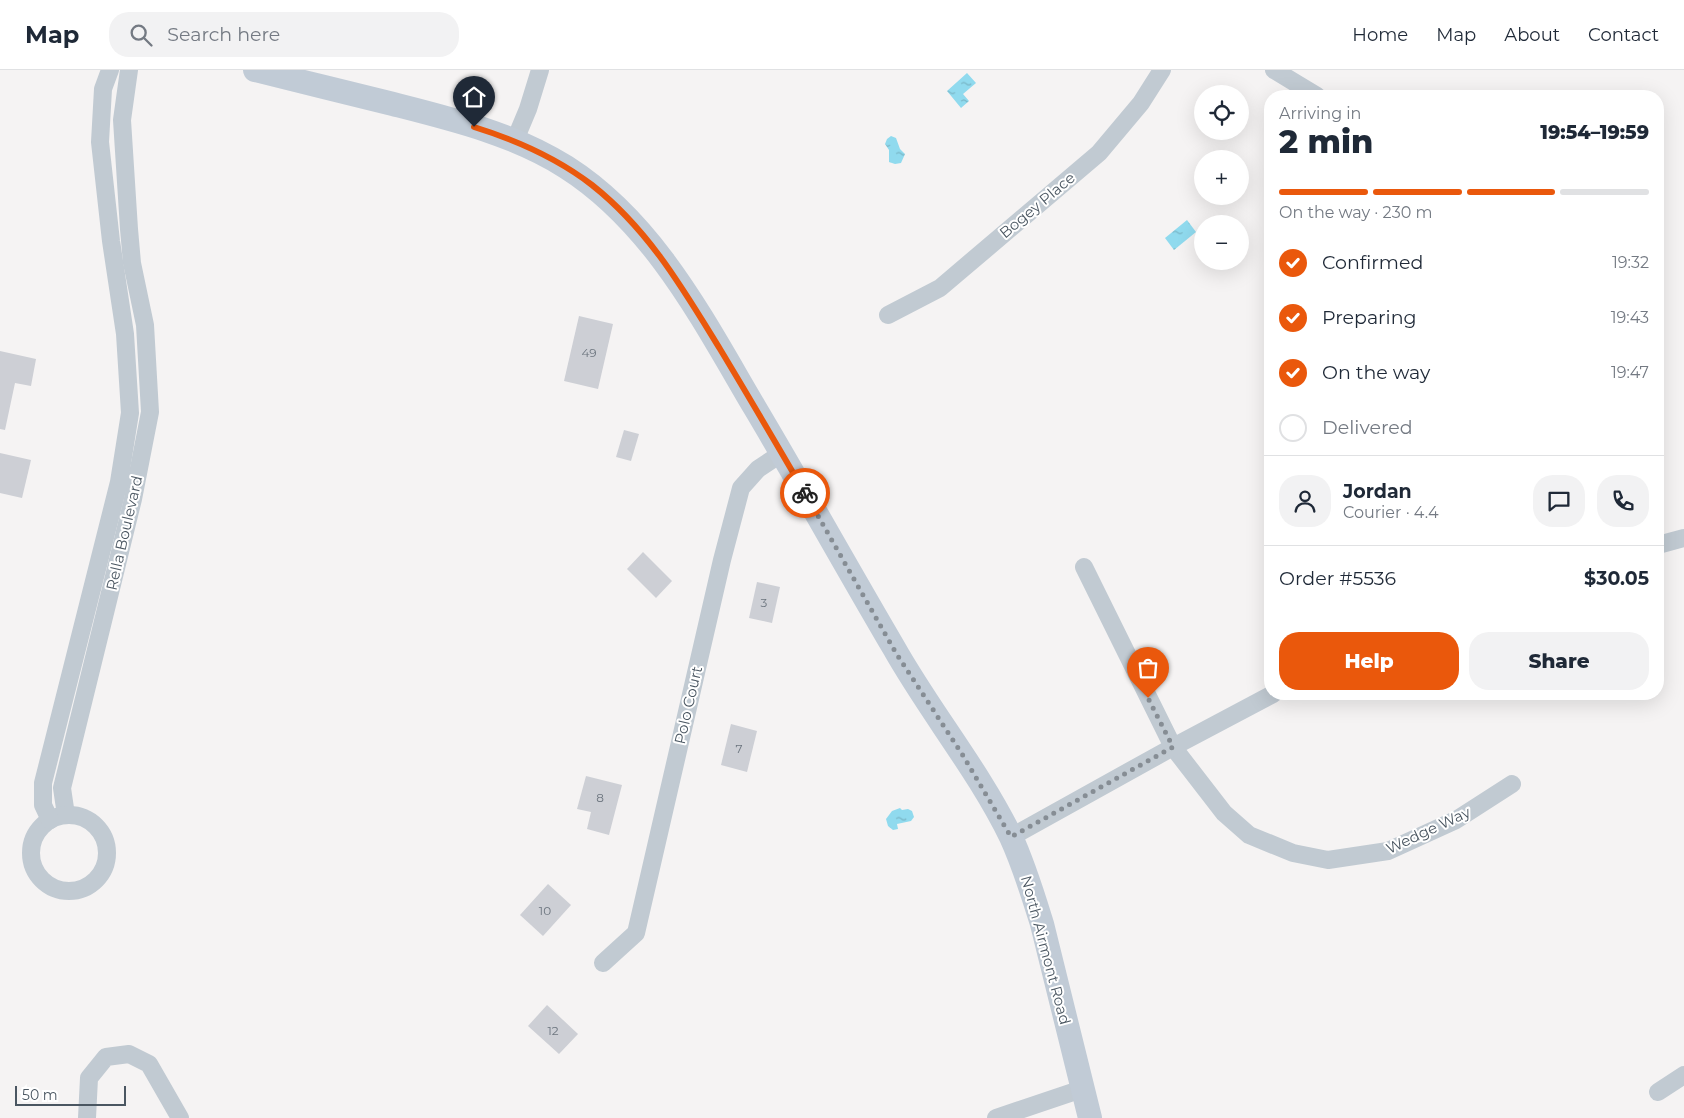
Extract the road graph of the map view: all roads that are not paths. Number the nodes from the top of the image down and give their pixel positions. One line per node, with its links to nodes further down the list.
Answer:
1 (110, 70): 10 (street, Rella Boulevard)
2 (128, 70): 9 (street, Rella Boulevard)
3 (255, 70): 8 (street, North Airmont Road)
4 (540, 70): 8 (street)
5 (1162, 70): 11 (street, Bogey Place)
6 (1274, 70): 7 (street)
7 (1307, 90)
8 (515, 140): 14 (street, North Airmont Road)
9 (132, 263): 10 (street); 13 (street, Rella Boulevard)
10 (115, 266): 12 (street, Rella Boulevard)
11 (888, 315)
12 (130, 409): 13 (street); 18 (street, Rella Boulevard)
13 (150, 412): 19 (street, Rella Boulevard)
14 (782, 453): 24 (street, North Airmont Road); 25 (street, Polo Court)
15 (1684, 538): 16 (street)
16 (1664, 543)
17 (1084, 567): 21 (street, Wedge Way)
18 (78, 648): 19 (street); 23 (street, Rella Boulevard)
19 (96, 653): 23 (street, Rella Boulevard)
20 (1264, 699): 21 (street)
21 (1173, 747): 22 (street, Wedge Way); 24 (street)
22 (1512, 784)
23 (58, 817): 23 (street)
24 (1011, 837): 27 (street, North Airmont Road)
25 (603, 963)
26 (1684, 1074): 28 (street)
27 (1082, 1089): 31 (street); 32 (street, North Airmont Road)
28 (1658, 1092)
29 (87, 1118): 30 (street)
30 (180, 1118)
31 (996, 1118)
32 (1090, 1118)

